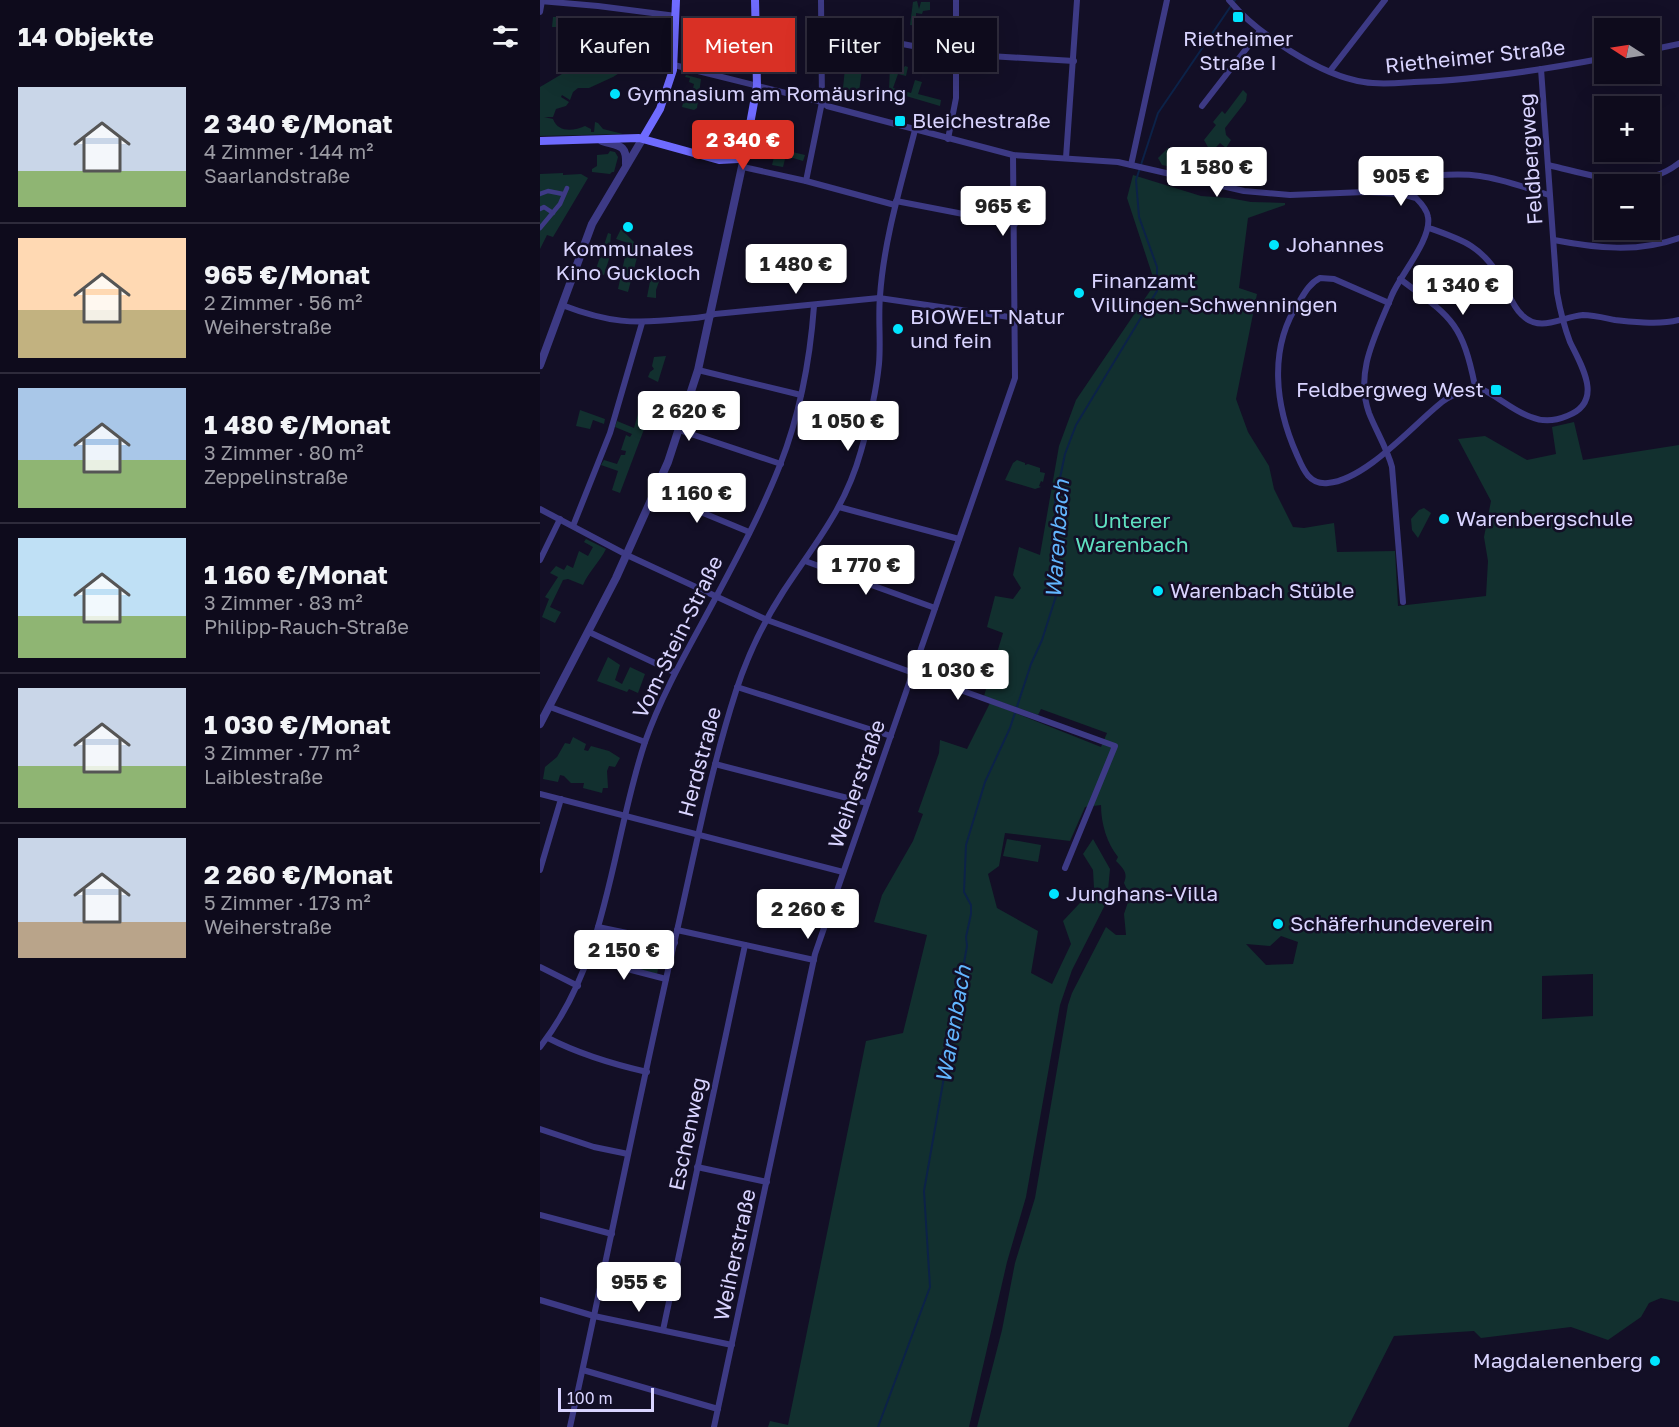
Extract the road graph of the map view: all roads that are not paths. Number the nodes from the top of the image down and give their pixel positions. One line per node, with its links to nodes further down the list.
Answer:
1 (676, 0): 11 (main road)
2 (755, 0): 25 (main road)
3 (821, 0): 12 (street)
4 (956, 0): 13 (street)
5 (1077, 0): 19 (street)
6 (1167, 0): 39 (street)
7 (1385, 0): 22 (street)
8 (541, 1): 10 (street); 11 (street)
9 (1229, 1): 14 (street, Rietheimer Straße)
10 (540, 12)
11 (676, 16): 20 (main road)
12 (821, 18)
13 (956, 18)
14 (1260, 31): 22 (street, Rietheimer Straße); 27 (street)
15 (1679, 44): 16 (street)
16 (1660, 48)
17 (997, 56): 19 (street)
18 (1594, 60): 21 (street, Rietheimer Straße)
19 (1074, 61): 35 (street)
20 (674, 65): 25 (street); 29 (main road)
21 (1541, 69): 22 (street, Rietheimer Straße); 40 (street, Feldbergweg)
22 (1329, 71)
23 (822, 72): 26 (street)
24 (956, 72): 30 (street)
25 (757, 86): 26 (street); 33 (main road)
26 (822, 102): 28 (street); 43 (street)
27 (1202, 106)
28 (915, 130): 30 (street); 48 (street, Herdstraße)
29 (643, 138): 31 (main road); 36 (main road); 38 (street)
30 (948, 139): 34 (street)
31 (599, 140): 32 (main road); 38 (street)
32 (540, 141)
33 (746, 146): 36 (main road); 41 (street)
34 (1013, 155): 35 (street); 51 (street, Weiherstraße)
35 (1066, 158): 39 (street)
36 (719, 159): 41 (street)
37 (1679, 164): 40 (street)
38 (626, 165): 59 (street)
39 (1133, 165): 53 (street)
40 (1548, 165): 47 (street, Feldbergweg)
41 (743, 167): 43 (street); 61 (street)
42 (1413, 178): 47 (street)
43 (806, 181): 48 (street)
44 (567, 188): 46 (street)
45 (540, 194): 46 (street)
46 (563, 194): 50 (street)
47 (1549, 195): 55 (street, Feldbergweg)
48 (895, 203): 51 (street); 57 (street, Herdstraße)
49 (540, 209): 50 (street)
50 (553, 213): 52 (street)
51 (1015, 224): 62 (street, Weiherstraße)
52 (540, 228)
53 (1429, 228): 56 (street); 63 (street)
54 (1679, 238): 55 (street)
55 (1554, 240): 63 (street, Feldbergweg)
56 (1400, 279): 58 (street); 68 (street)
57 (879, 298): 60 (street); 62 (street); 74 (street, Herdstraße)
58 (1389, 303): 71 (street); 71 (street)
59 (562, 305): 65 (street); 66 (street)
60 (814, 306): 61 (street); 69 (street, Vom-Stein-Straße)
61 (711, 316): 65 (street); 67 (street)
62 (1016, 318): 79 (street, Weiherstraße)
63 (1562, 319): 64 (street); 68 (street, Feldbergweg)
64 (1679, 320)
65 (642, 323): 77 (street)
66 (540, 364)
67 (698, 370): 69 (street); 70 (street)
68 (1475, 386): 71 (street)
69 (801, 395): 72 (street, Vom-Stein-Straße)
70 (679, 430): 72 (street); 73 (street)
71 (1388, 450): 84 (street)
72 (781, 464): 78 (street, Vom-Stein-Straße)
73 (655, 493): 78 (street); 80 (street)
74 (839, 507): 79 (street); 82 (street, Herdstraße)
75 (540, 509): 76 (street)
76 (560, 519): 77 (street); 81 (street)
77 (573, 526): 80 (street)
78 (749, 532): 83 (street, Vom-Stein-Straße)
79 (959, 539): 85 (street, Weiherstraße)
80 (627, 555): 83 (street); 87 (street)
81 (540, 560)
82 (806, 561): 85 (street); 86 (street, Herdstraße)
83 (716, 598): 86 (street); 88 (street, Vom-Stein-Straße)
84 (1403, 602)
85 (935, 608): 89 (street, Weiherstraße)
86 (767, 620): 89 (street); 90 (street, Herdstraße)
87 (588, 632): 88 (street); 91 (street)
88 (674, 672): 94 (street, Vom-Stein-Straße)
89 (913, 672): 93 (street, Weiherstraße); 101 (street)
90 (737, 687): 93 (street); 95 (street, Herdstraße)
91 (550, 706): 92 (street); 94 (street)
92 (540, 724)
93 (891, 736): 98 (street, Weiherstraße)
94 (645, 742): 99 (street, Vom-Stein-Straße)
95 (715, 764): 98 (street); 100 (street, Herdstraße)
96 (540, 794): 97 (street)
97 (561, 799): 99 (street); 102 (street)
98 (867, 803): 103 (street, Weiherstraße)
99 (626, 816): 100 (street); 104 (street, Vom-Stein-Straße)
100 (698, 834): 103 (street); 105 (street, Herdstraße)
101 (1065, 868)
102 (540, 870)
103 (843, 872): 109 (street, Weiherstraße)
104 (598, 927): 106 (street); 108 (street, Vom-Stein-Straße)
105 (677, 930): 106 (street, Herdstraße); 107 (street)
106 (675, 943): 111 (street, Herdstraße)
107 (745, 945): 109 (street); 118 (street, Eschenweg)
108 (589, 959): 111 (street); 112 (street, Vom-Stein-Straße)
109 (813, 960): 119 (street, Weiherstraße)
110 (540, 967): 112 (street)
111 (666, 979): 115 (street, Herdstraße)
112 (578, 986): 113 (street, Vom-Stein-Straße)
113 (548, 1038): 114 (street, Vom-Stein-Straße); 115 (street)
114 (540, 1047)
115 (646, 1072): 117 (street, Herdstraße)
116 (540, 1129): 117 (street)
117 (628, 1154): 121 (street, Herdstraße)
118 (697, 1167): 119 (street); 124 (street, Eschenweg)
119 (767, 1182): 125 (street, Weiherstraße)
120 (540, 1215): 121 (street)
121 (612, 1234): 123 (street, Herdstraße)
122 (540, 1300): 123 (street)
123 (594, 1316): 124 (street); 126 (street, Herdstraße)
124 (663, 1330): 125 (street)
125 (732, 1345): 127 (street, Weiherstraße)
126 (583, 1371): 127 (street); 128 (street, Herdstraße)
127 (718, 1409): 129 (street, Weiherstraße)
128 (570, 1427)
129 (714, 1427)

